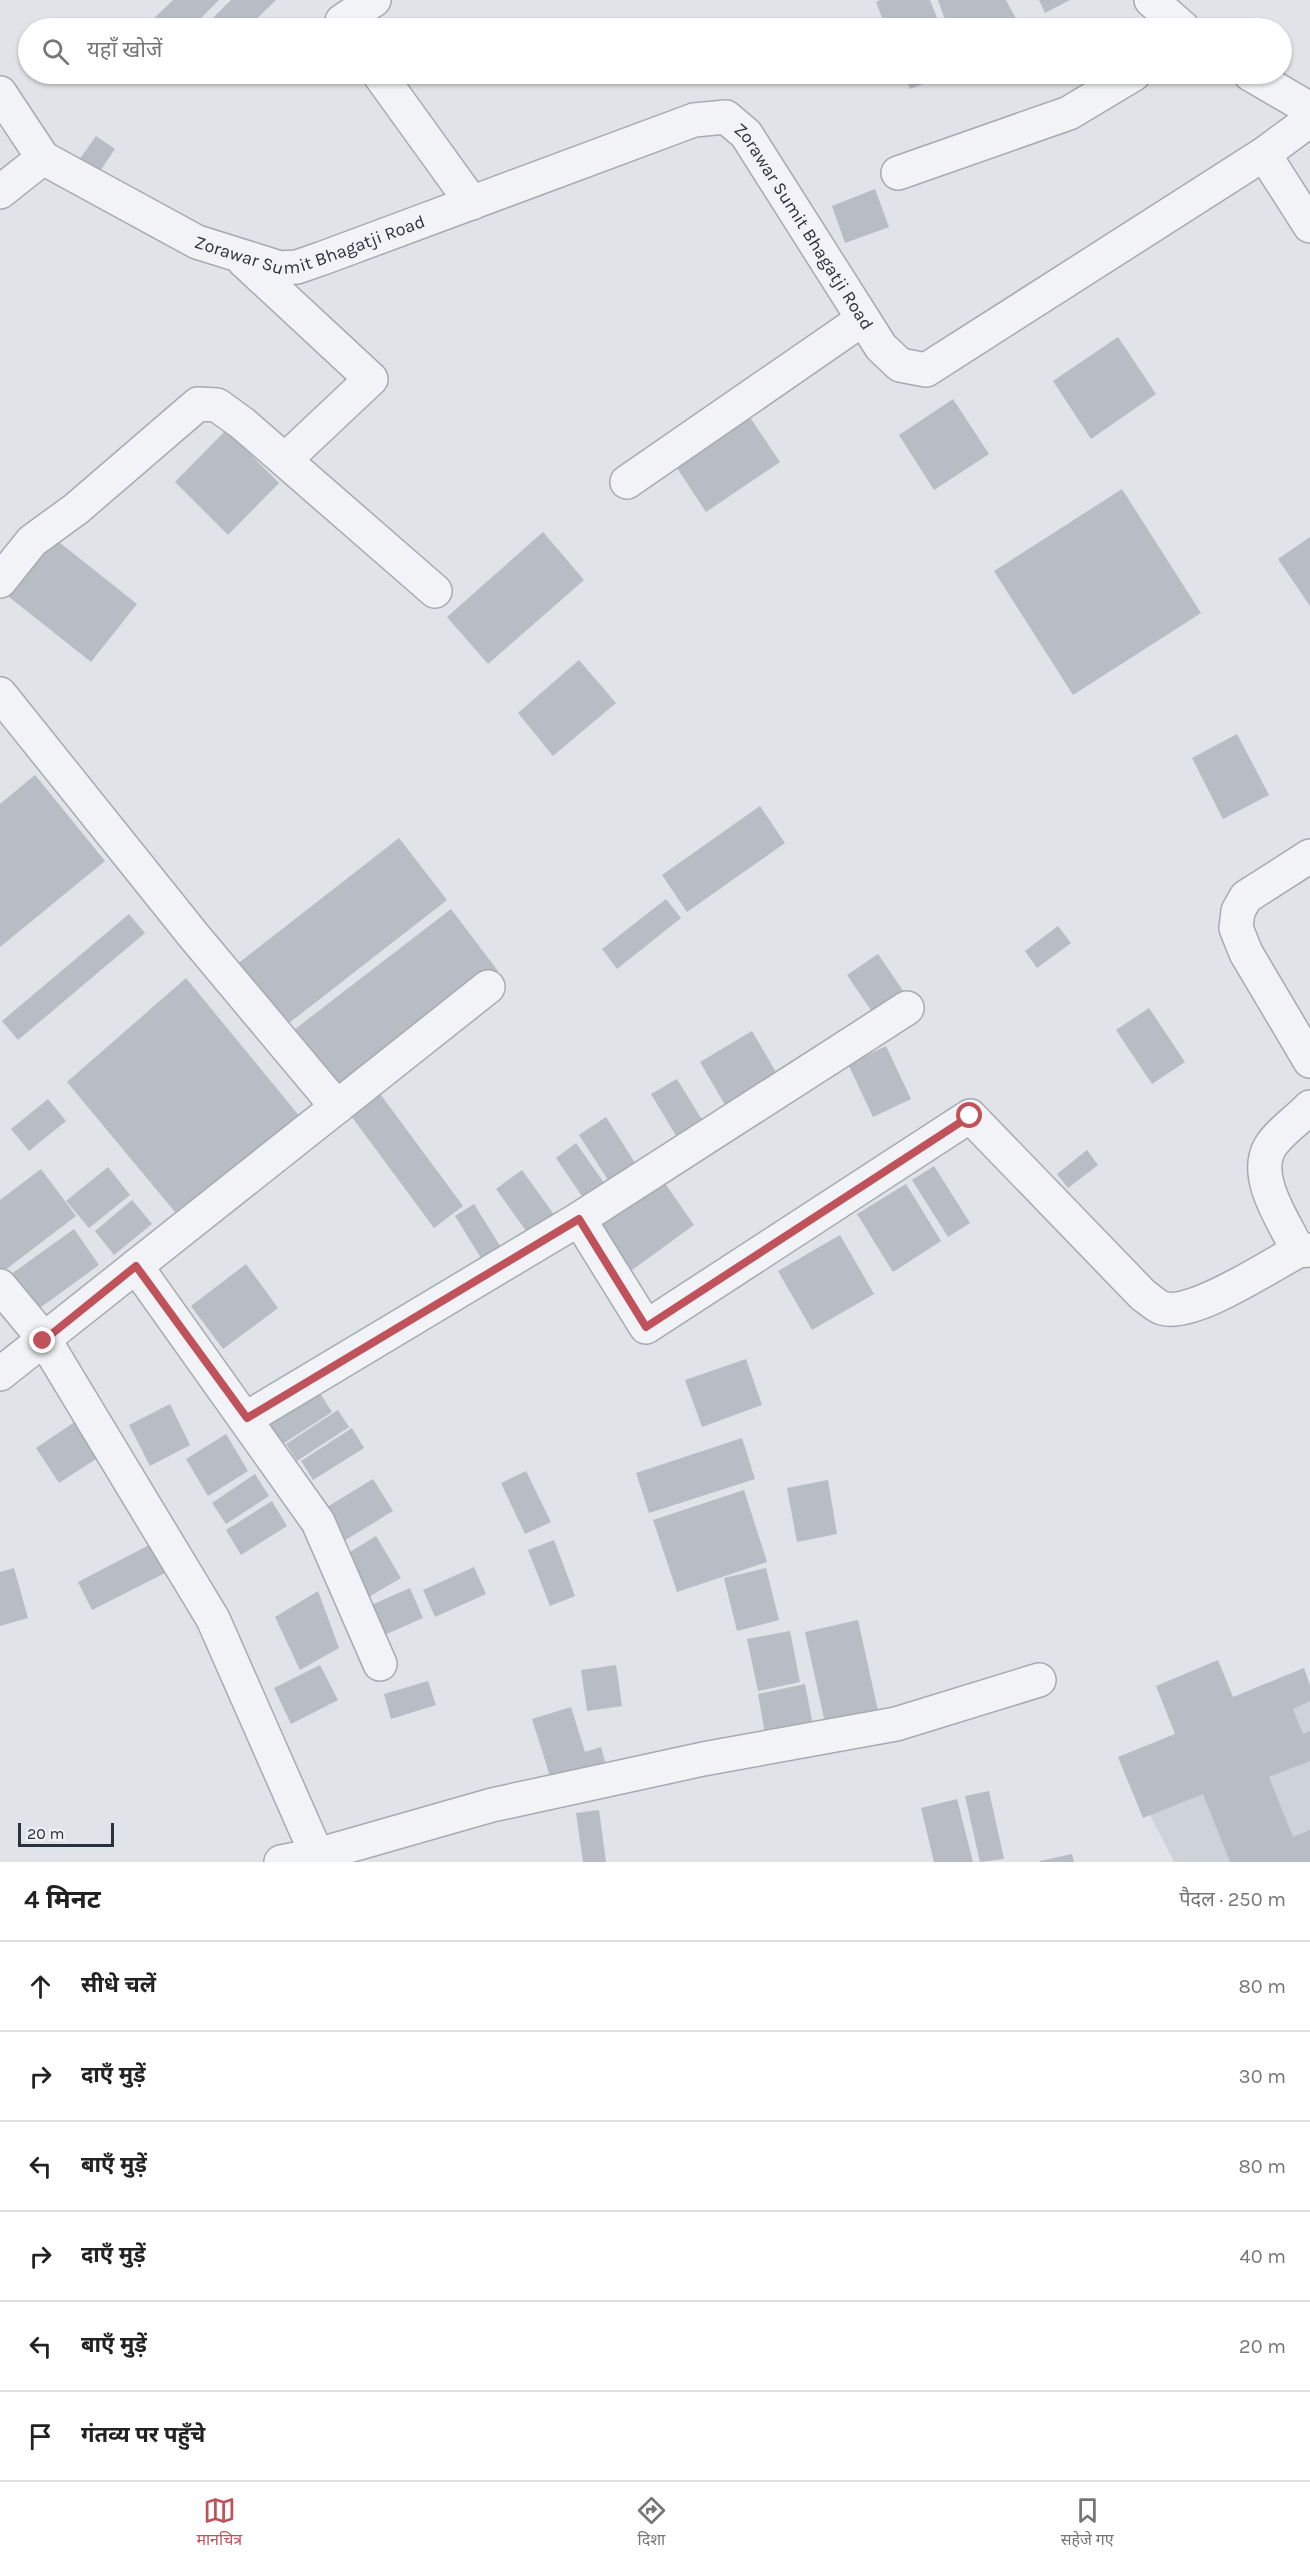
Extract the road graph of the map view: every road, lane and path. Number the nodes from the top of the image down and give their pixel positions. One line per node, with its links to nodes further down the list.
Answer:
1 (374, 0): 3 (street)
2 (1151, 0): 4 (street)
3 (339, 17)
4 (1172, 18)
5 (386, 84): 15 (street)
6 (1118, 84): 13 (street)
7 (1267, 84): 9 (street)
8 (0, 93): 12 (street)
9 (1310, 109)
10 (1310, 120): 11 (street, Zorawar Sumit Bhagatji Road)
11 (1264, 154): 16 (street); 18 (street, Zorawar Sumit Bhagatji Road)
12 (43, 158): 14 (street); 17 (street, Zorawar Sumit Bhagatji Road)
13 (898, 173)
14 (0, 192)
15 (472, 203): 17 (street, Zorawar Sumit Bhagatji Road); 18 (street, Zorawar Sumit Bhagatji Road)
16 (1310, 226)
17 (240, 257): 19 (street)
18 (863, 319): 20 (street)
19 (285, 460): 21 (street); 22 (street)
20 (627, 482)
21 (0, 581)
22 (435, 591)
23 (0, 694): 28 (street)
24 (1310, 856): 27 (street)
25 (488, 987): 28 (street)
26 (907, 1008): 30 (street)
27 (1310, 1061)
28 (337, 1107): 32 (street)
29 (1310, 1107): 31 (street)
30 (579, 1219): 31 (street); 36 (street)
31 (1304, 1251)
32 (136, 1266): 34 (street); 36 (street)
33 (0, 1286): 34 (street)
34 (44, 1339): 35 (street); 39 (street)
35 (0, 1374)
36 (247, 1418): 37 (street)
37 (380, 1664)
38 (1039, 1680): 39 (street)
39 (317, 1855): 40 (street)
40 (281, 1862)

